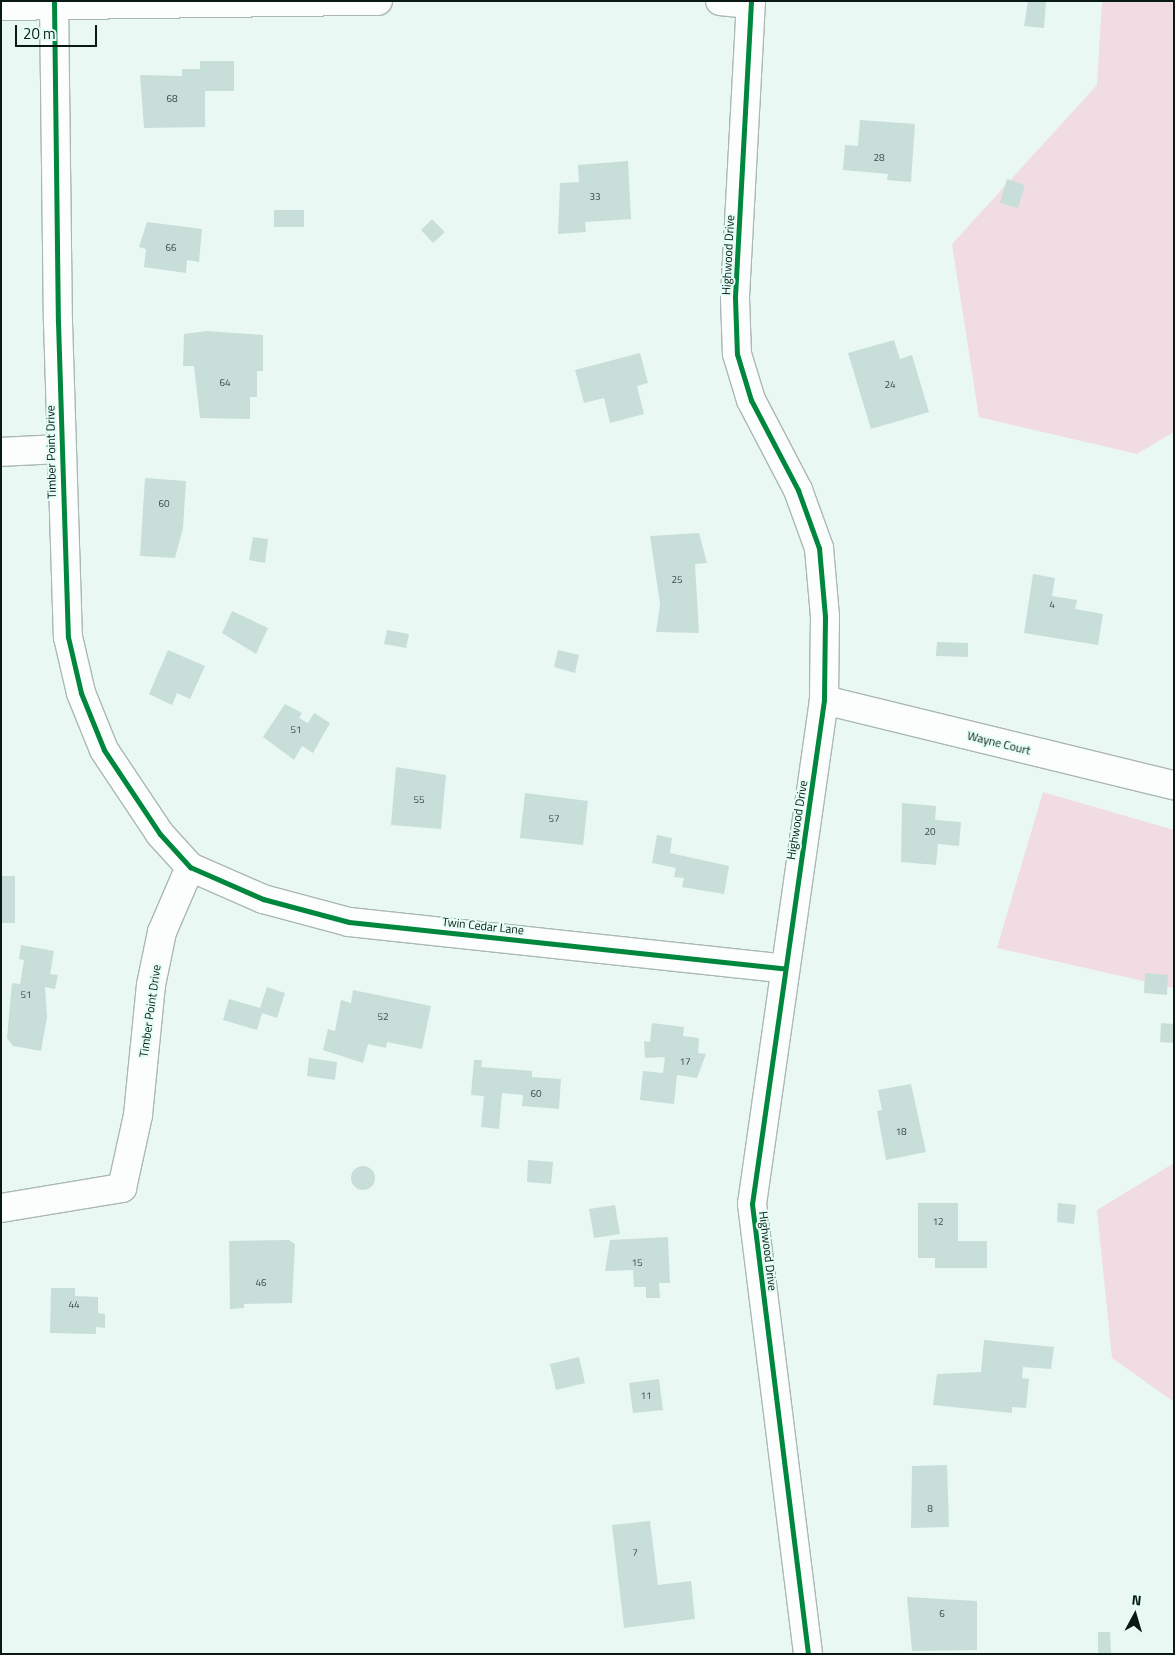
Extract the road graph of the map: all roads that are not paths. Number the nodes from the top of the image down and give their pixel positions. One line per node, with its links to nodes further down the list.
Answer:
1 (378, 1): 3 (street)
2 (720, 1): 4 (street)
3 (54, 3): 5 (street); 6 (street, Timber Point Drive)
4 (750, 3): 8 (street, Highwood Drive)
5 (1, 6)
6 (61, 449): 7 (street); 10 (street, Timber Point Drive)
7 (1, 452)
8 (824, 700): 9 (street, Wayne Court); 11 (street, Highwood Drive)
9 (1174, 785)
10 (190, 866): 11 (street, Twin Cedar Lane); 12 (street, Timber Point Drive)
11 (783, 968): 13 (street, Highwood Drive)
12 (1, 1208)
13 (808, 1654)

